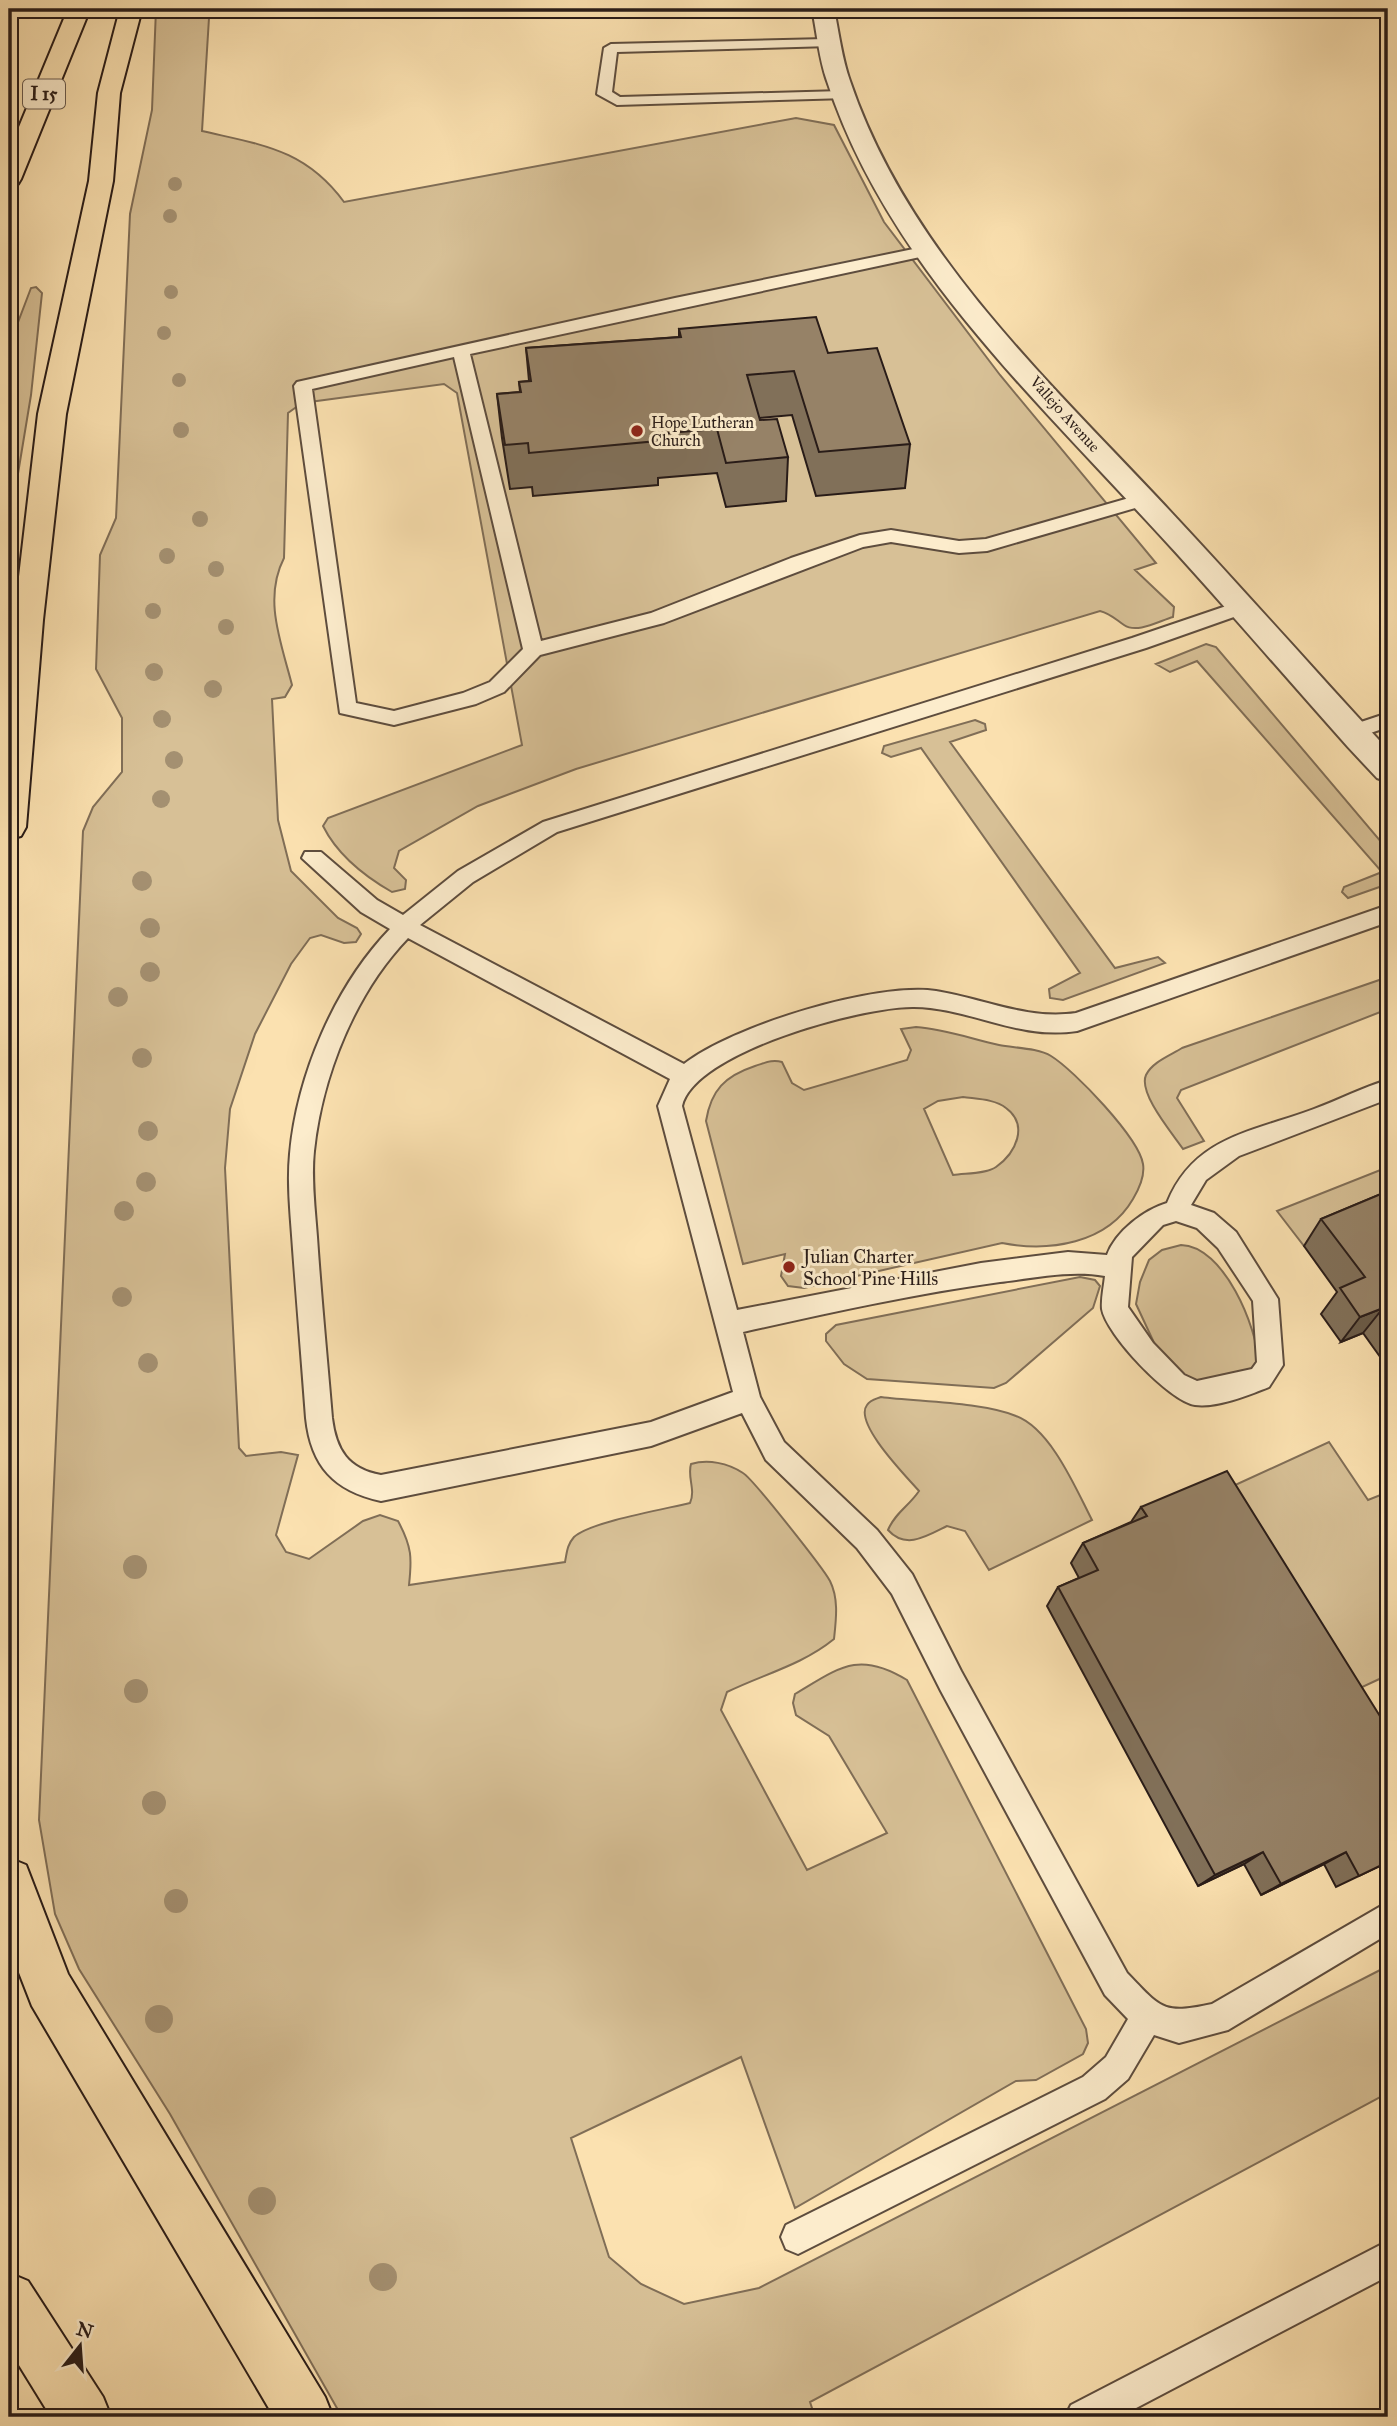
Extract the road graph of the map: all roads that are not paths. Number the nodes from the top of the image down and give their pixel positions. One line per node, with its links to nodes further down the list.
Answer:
1 (79, 9): 6 (main road, I 15)
2 (131, 9): 15 (main road)
3 (822, 9): 4 (street, Vallejo Avenue)
4 (826, 43): 5 (street, Vallejo Avenue); 5 (lane)
5 (842, 95): 7 (street, Vallejo Avenue)
6 (9, 179)
7 (928, 251): 8 (lane); 9 (street, Vallejo Avenue)
8 (461, 351): 11 (lane); 11 (lane)
9 (1143, 500): 10 (street, Vallejo Avenue); 11 (lane)
10 (1241, 607): 13 (street, Vallejo Avenue); 18 (lane)
11 (533, 650)
12 (1388, 720): 13 (lane)
13 (1353, 732): 14 (street, Vallejo Avenue)
14 (1388, 770)
15 (9, 827)
16 (313, 858): 18 (lane)
17 (1388, 914): 19 (lane)
18 (405, 928): 19 (lane); 24 (lane)
19 (686, 1076): 23 (lane)
20 (1388, 1089): 21 (lane)
21 (1176, 1212): 22 (lane); 22 (lane)
22 (1118, 1269): 23 (lane)
23 (727, 1324): 24 (lane)
24 (748, 1399): 27 (lane)
25 (9, 1882): 32 (main road)
26 (1388, 1917): 27 (lane)
27 (1147, 2017): 28 (lane)
28 (798, 2237)
29 (1388, 2258): 33 (lane)
30 (9, 2300): 31 (main road)
31 (83, 2417)
32 (304, 2417)
33 (1083, 2417)

